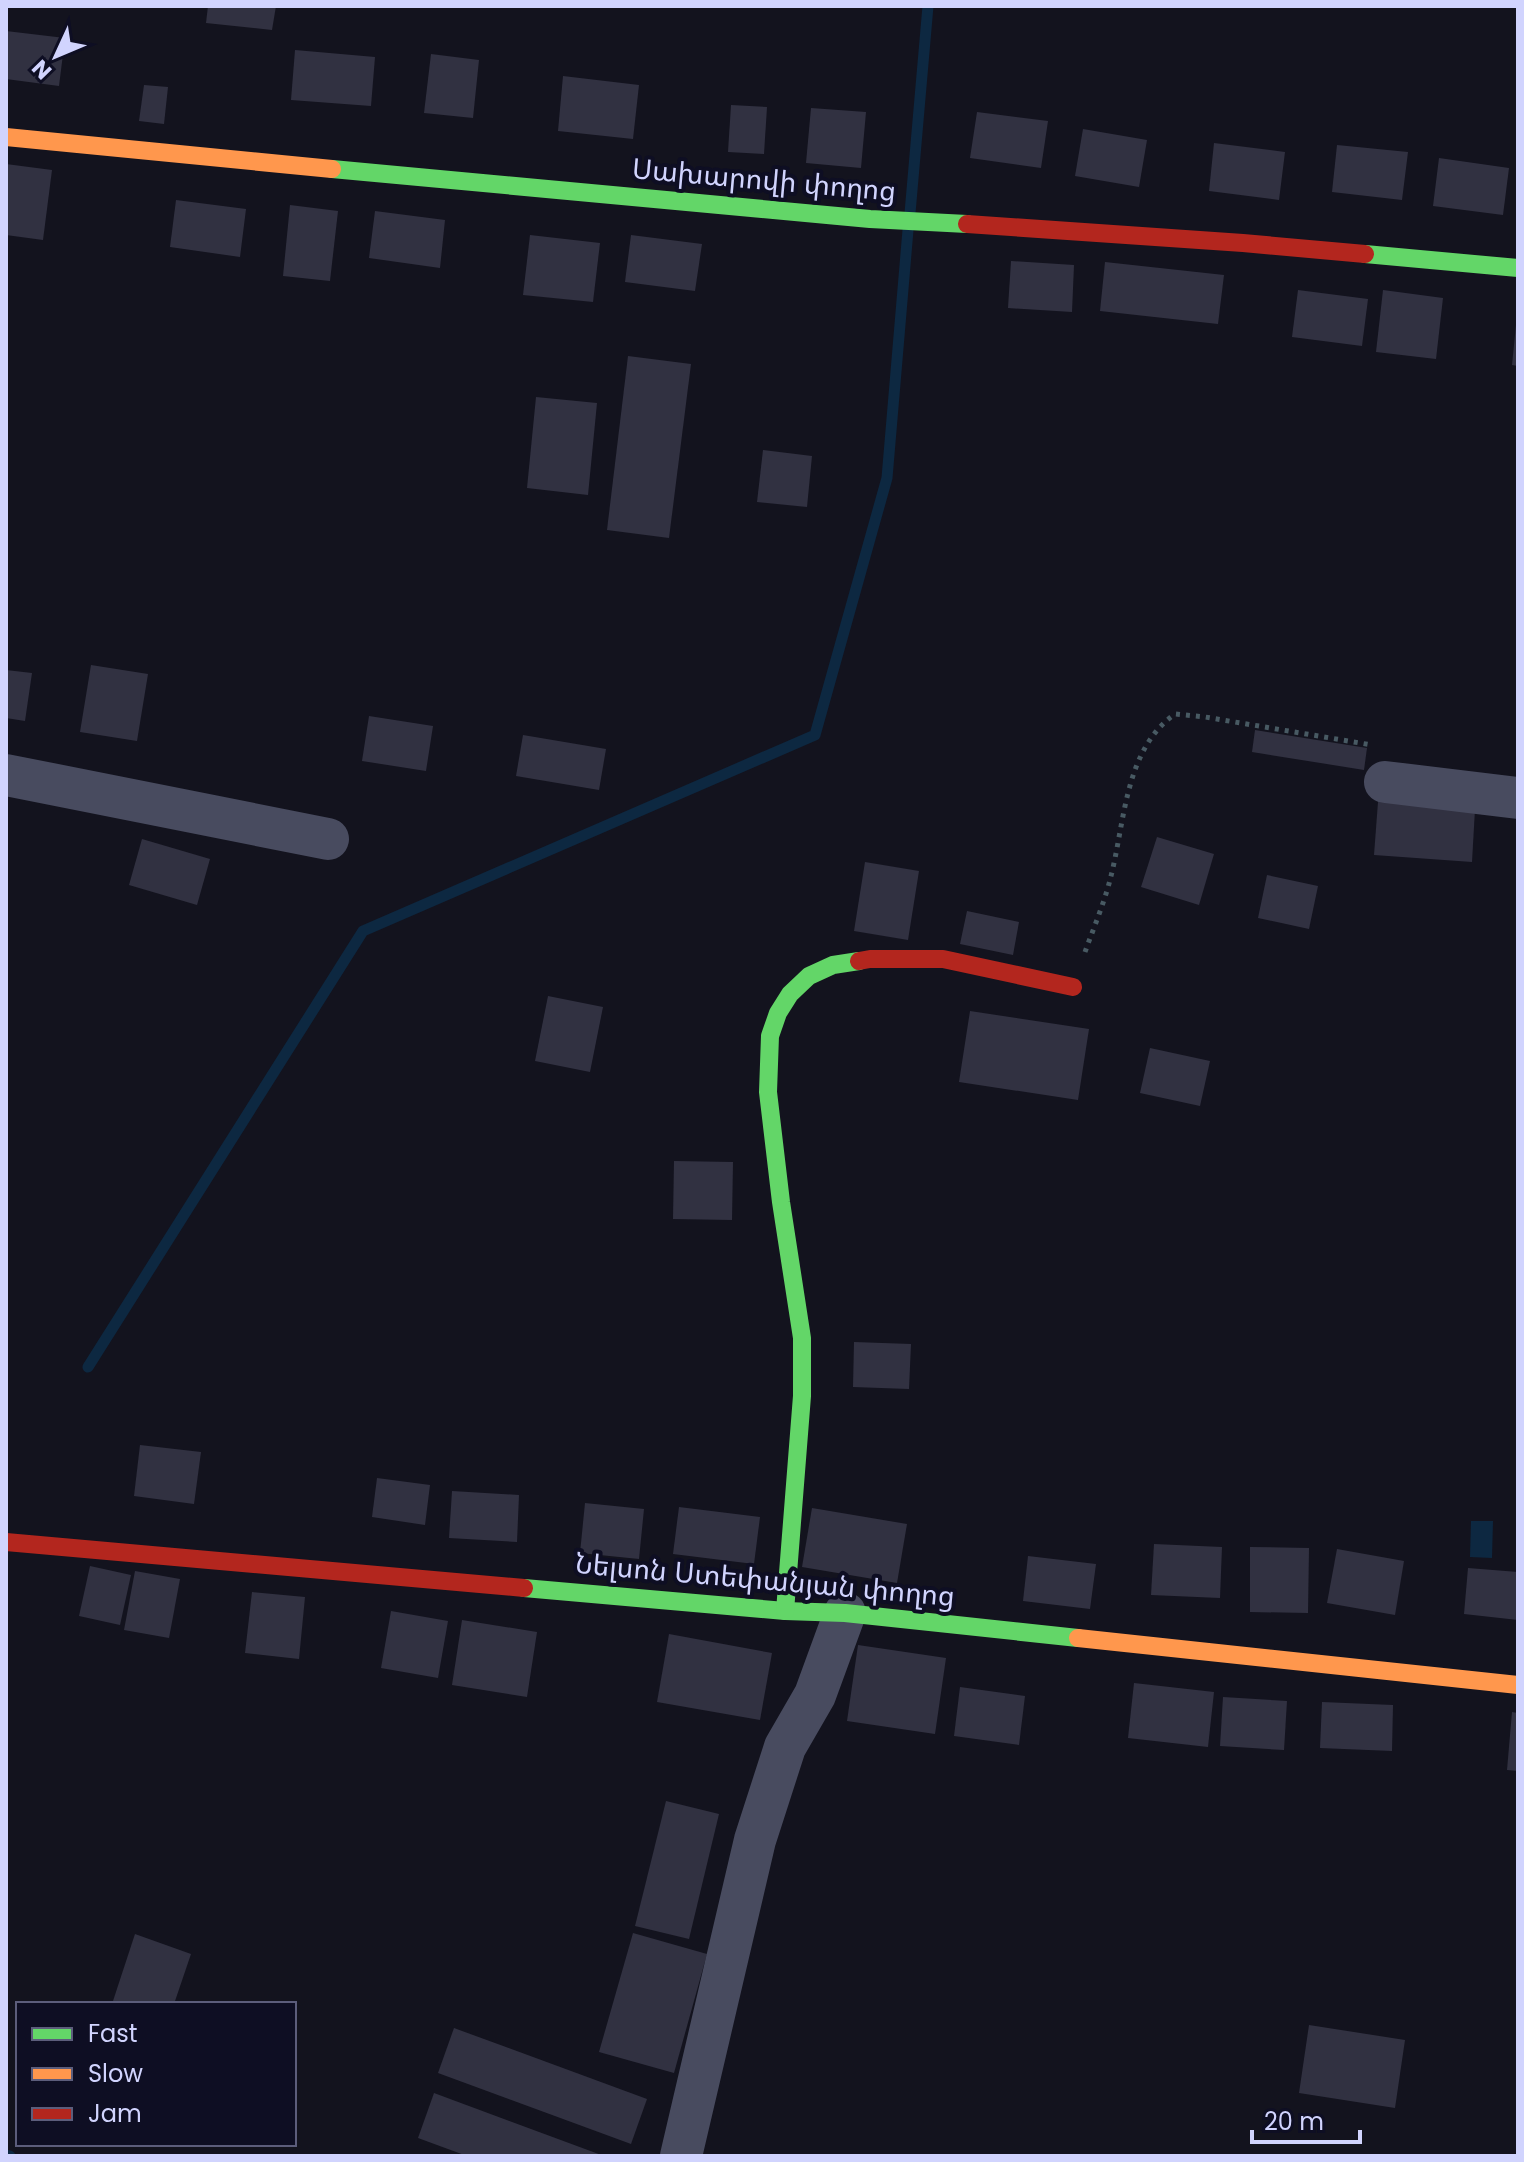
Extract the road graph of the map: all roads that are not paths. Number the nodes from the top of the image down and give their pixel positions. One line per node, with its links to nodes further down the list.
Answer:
1 (6, 137): 2 (street, Սախարովի փողոց)
2 (1518, 268)
3 (6, 775): 6 (street)
4 (1385, 782): 5 (street)
5 (1518, 798)
6 (328, 839)
7 (1073, 987): 9 (street)
8 (6, 1542): 9 (street, Նելսոն Ստեփանյան փողոց)
9 (785, 1611): 10 (street, Նելսոն Ստեփանյան փողոց)
10 (845, 1613): 11 (street, Նելսոն Ստեփանյան փողոց); 12 (street)
11 (1518, 1685)
12 (681, 2156)

